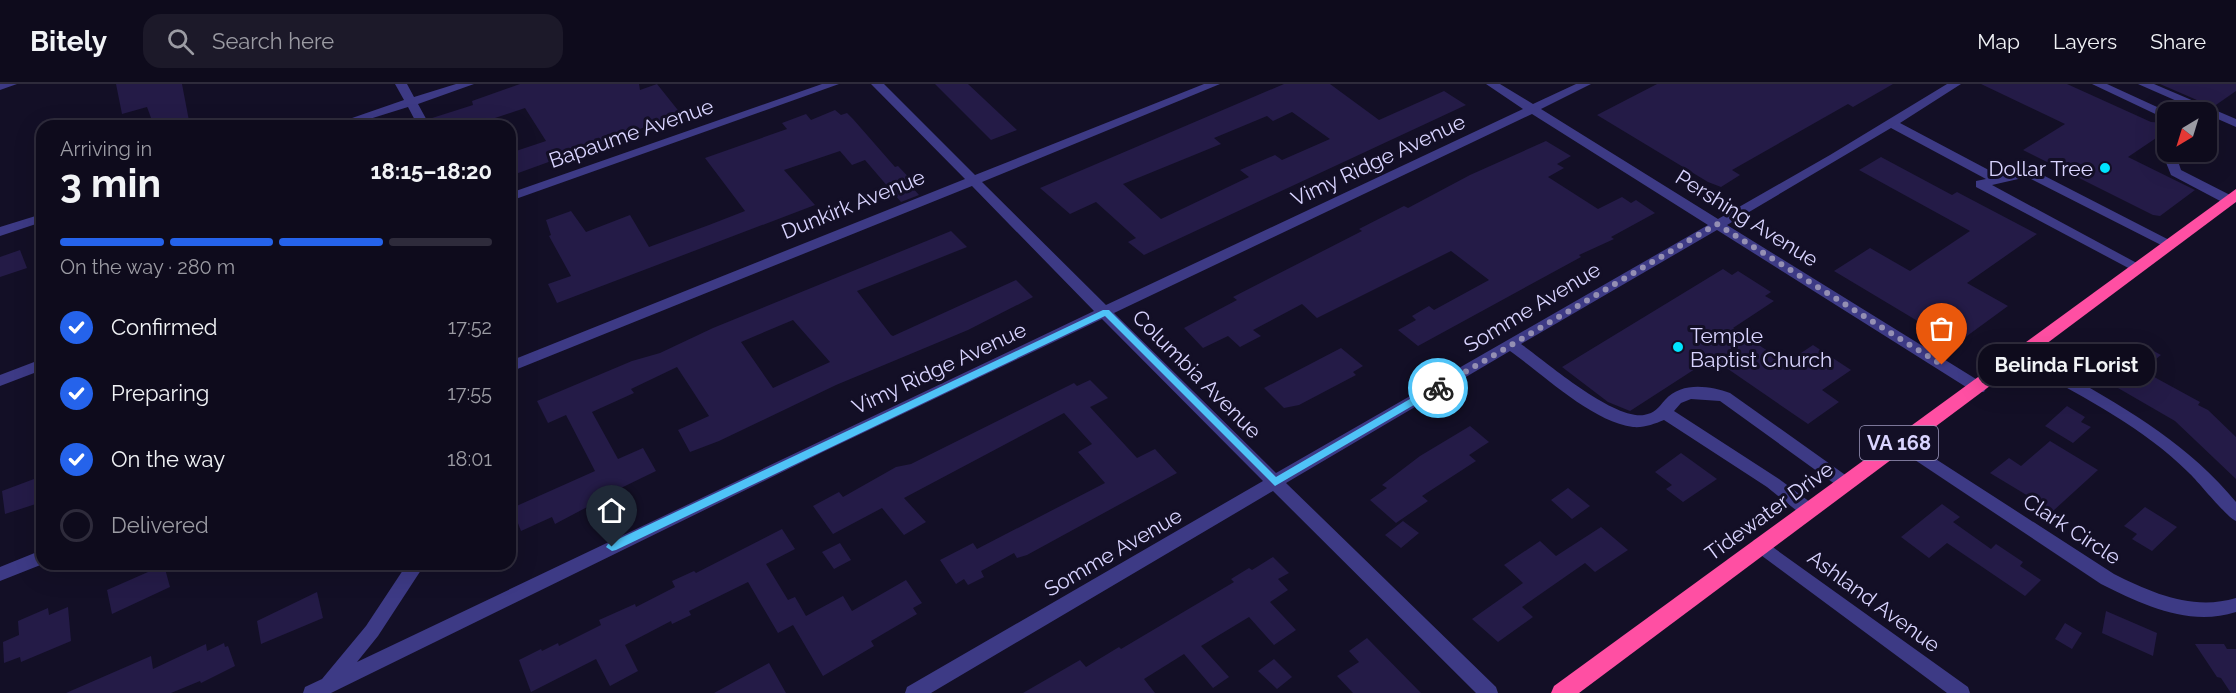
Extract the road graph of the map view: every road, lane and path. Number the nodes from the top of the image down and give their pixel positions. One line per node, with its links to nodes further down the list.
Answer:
1 (401, 84): 13 (street)
2 (468, 84): 13 (street)
3 (833, 84): 23 (street, Bapaume Avenue)
4 (877, 84): 21 (street, Columbia Avenue)
5 (1214, 84): 21 (street, Dunkirk Avenue)
6 (1492, 84): 14 (street, Pershing Avenue)
7 (1585, 84): 14 (street, Vimy Ridge Avenue)
8 (1955, 84): 18 (street, Somme Avenue)
9 (2098, 84): 12 (street)
10 (2131, 84): 12 (street)
11 (2144, 84): 19 (street)
12 (2118, 93): 15 (street)
13 (411, 102): 16 (street); 17 (street)
14 (1533, 109): 26 (street, Pershing Avenue); 30 (street, Vimy Ridge Avenue)
15 (2157, 112)
16 (354, 120)
17 (421, 120)
18 (1891, 123): 22 (street); 26 (street, Somme Avenue)
19 (2236, 123)
20 (2172, 162): 24 (street)
21 (974, 180): 30 (street, Columbia Avenue); 33 (street, Dunkirk Avenue)
22 (1998, 180): 28 (street); 29 (street)
23 (516, 195)
24 (2232, 197): 28 (highway, Tidewater Drive / VA 168)
25 (36, 221): 27 (street)
26 (1717, 224): 31 (street, Somme Avenue); 36 (street, Pershing Avenue)
27 (0, 232)
28 (2170, 244): 29 (highway, Tidewater Drive / VA 168)
29 (2139, 268): 32 (highway, Tidewater Drive / VA 168)
30 (1106, 312): 39 (street, Columbia Avenue); 48 (street, Vimy Ridge Avenue)
31 (1511, 344): 37 (street); 39 (street, Somme Avenue)
32 (2021, 356): 36 (highway, Tidewater Drive / VA 168); 42 (street)
33 (516, 365)
34 (36, 366): 35 (street)
35 (0, 381)
36 (1979, 388): 38 (highway, Tidewater Drive / VA 168)
37 (1665, 413): 40 (street); 41 (street)
38 (1900, 442): 40 (highway, Tidewater Drive / VA 168); 47 (street, Clark Circle)
39 (1275, 482): 49 (street, Somme Avenue); 50 (street, Columbia Avenue)
40 (1845, 483): 41 (highway, Tidewater Drive / VA 168)
41 (1808, 510): 43 (highway, Tidewater Drive / VA 168)
42 (2236, 514)
43 (1760, 545): 51 (highway, Tidewater Drive / VA 168); 52 (street, Ashland Avenue)
44 (36, 559): 46 (street)
45 (412, 570): 48 (street)
46 (0, 574)
47 (2236, 606)
48 (319, 691)
49 (914, 693)
50 (1489, 693)
51 (1562, 693)
52 (1962, 693)

